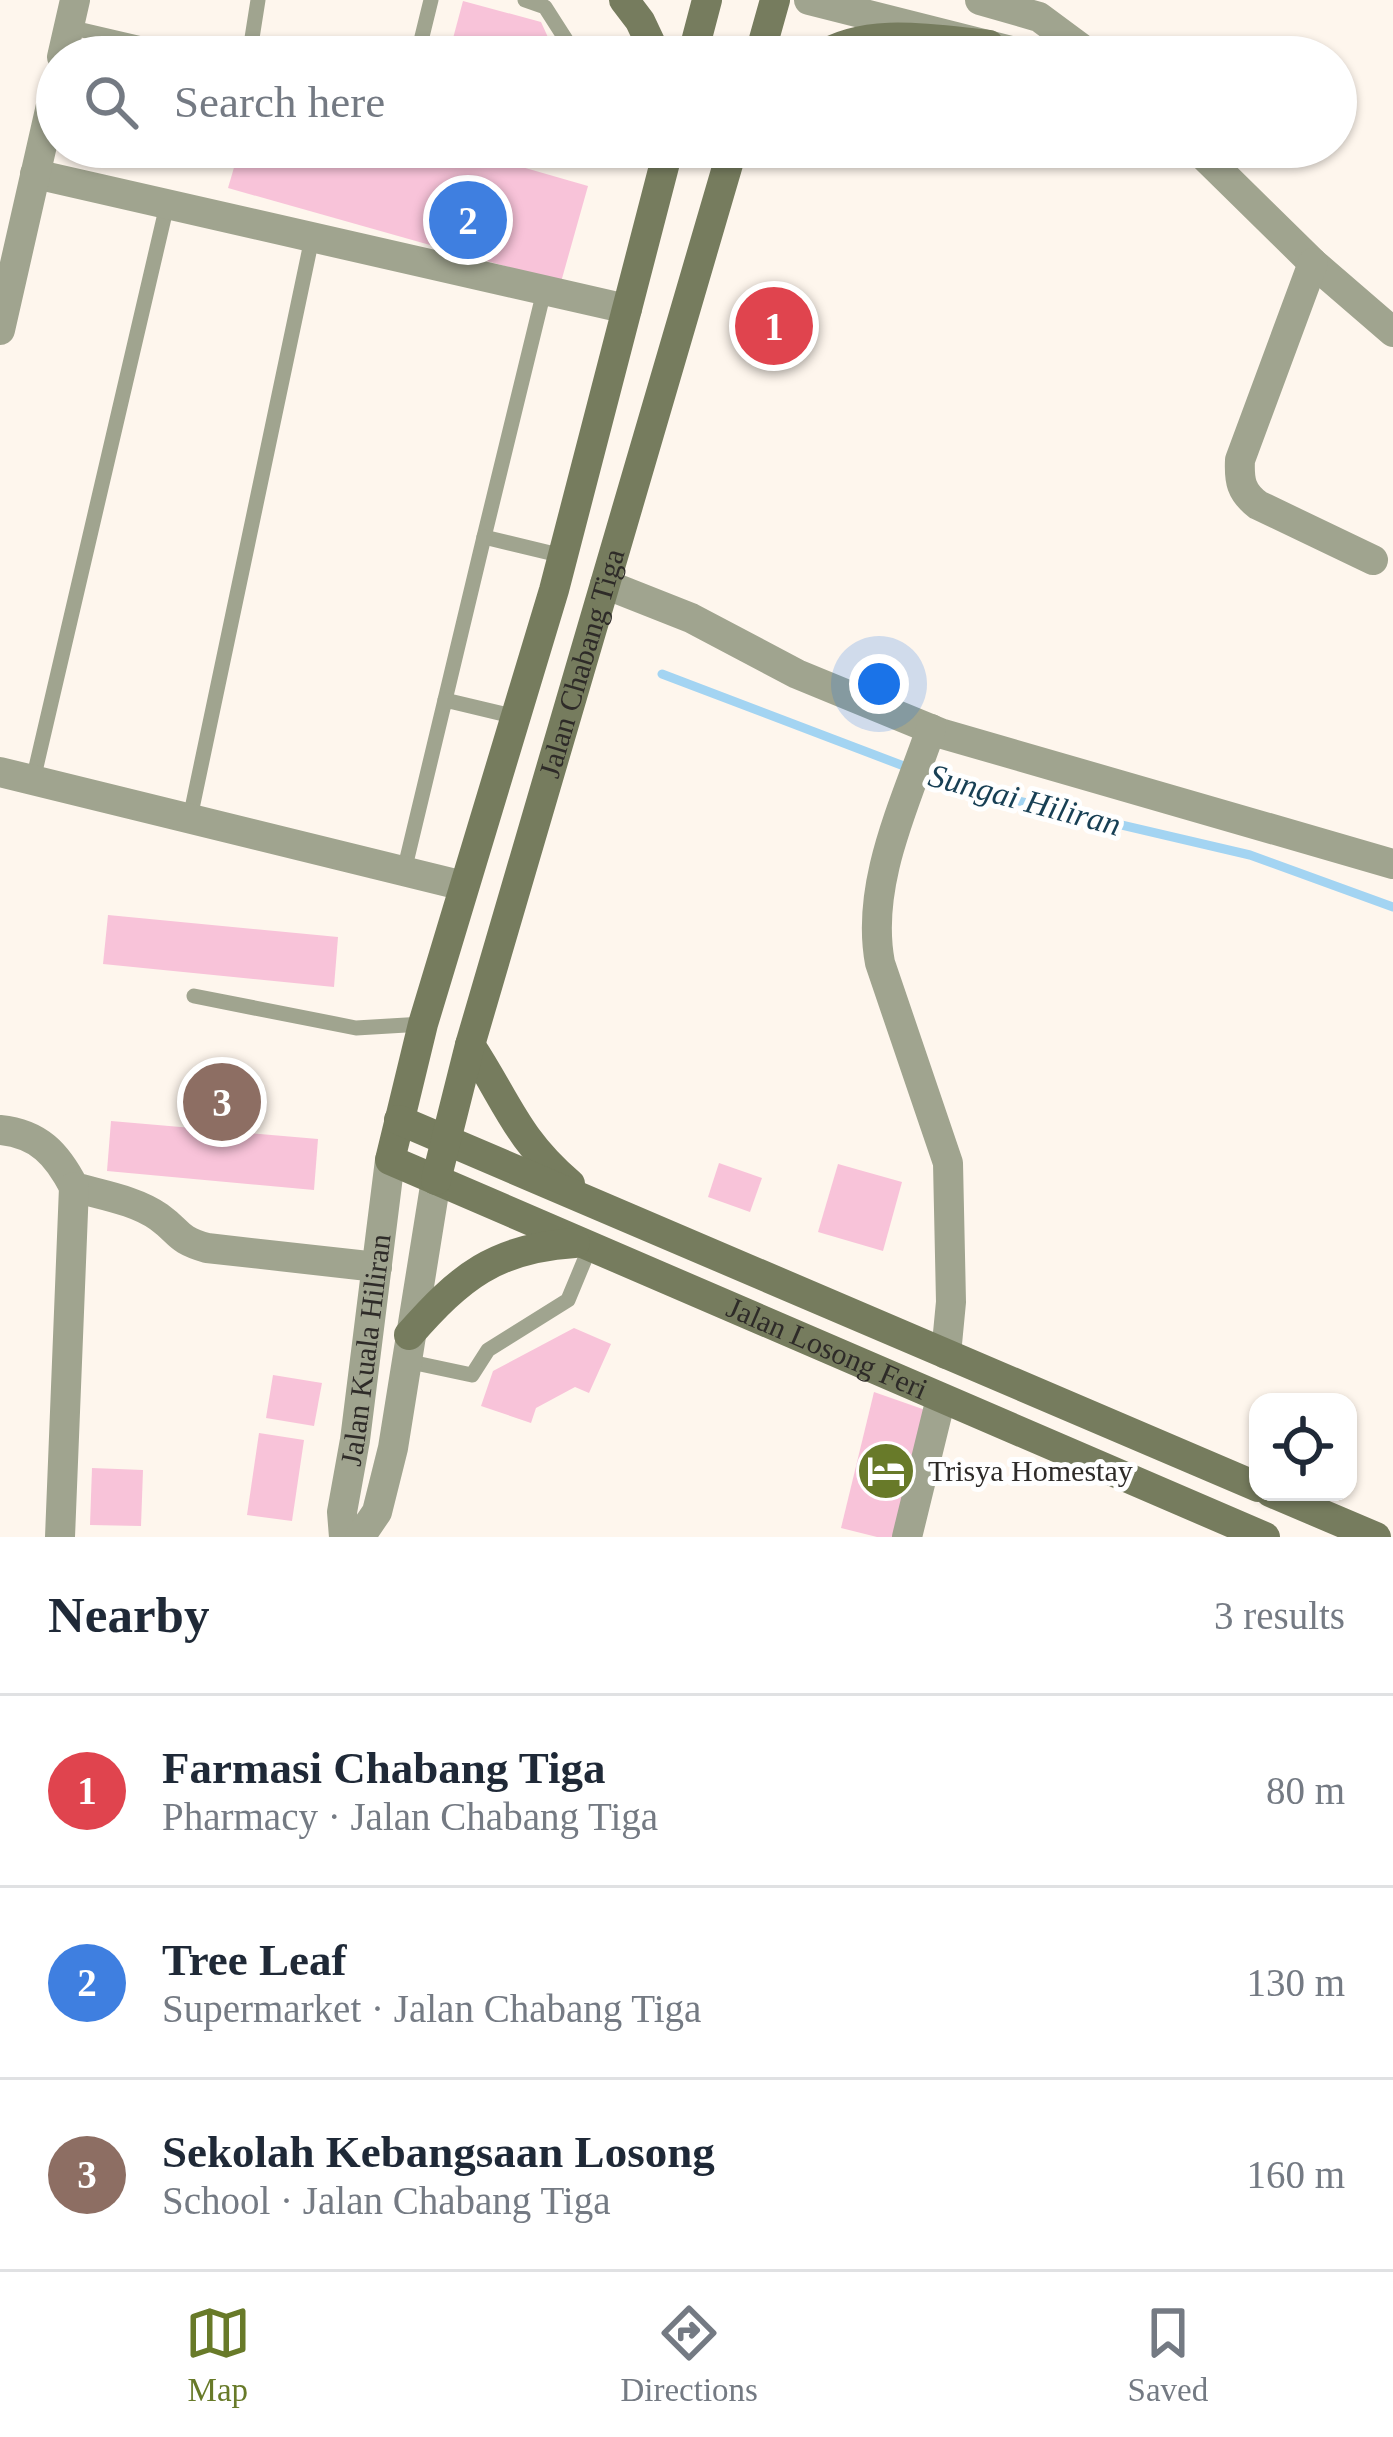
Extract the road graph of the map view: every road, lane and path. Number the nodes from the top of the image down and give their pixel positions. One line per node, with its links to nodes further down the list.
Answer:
1 (258, 0): 12 (lane)
2 (430, 0): 13 (lane)
3 (525, 0): 14 (lane)
4 (624, 0): 15 (main road)
5 (707, 0): 16 (main road)
6 (776, 0): 17 (main road)
7 (809, 0): 18 (street)
8 (980, 0): 9 (street)
9 (1051, 9): 19 (street); 20 (street)
10 (69, 28): 11 (lane)
11 (105, 36)
12 (252, 36)
13 (422, 36)
14 (564, 36)
15 (645, 36)
16 (698, 36)
17 (765, 36)
18 (953, 36)
19 (1027, 36)
20 (1075, 36)
21 (36, 168): 25 (street)
22 (661, 168): 31 (main road, Jalan Chabang Tiga)
23 (727, 168): 37 (main road, Jalan Chabang Tiga)
24 (1216, 168): 29 (street)
25 (35, 174): 26 (street); 27 (street)
26 (167, 205): 28 (street); 42 (lane)
27 (11, 227): 32 (street)
28 (312, 238): 30 (street); 43 (lane)
29 (1312, 263): 33 (street); 36 (street)
30 (544, 291): 31 (street); 34 (lane)
31 (627, 309): 35 (main road, Jalan Chabang Tiga)
32 (0, 330)
33 (1393, 332)
34 (484, 537): 35 (lane); 38 (lane)
35 (563, 556): 39 (main road, Jalan Chabang Tiga)
36 (1373, 560)
37 (602, 595): 40 (street); 49 (main road, Jalan Chabang Tiga)
38 (445, 700): 39 (lane); 45 (lane)
39 (520, 710): 46 (main road, Jalan Chabang Tiga)
40 (931, 729): 44 (street); 60 (street)
41 (0, 772): 42 (street)
42 (33, 780): 43 (street)
43 (190, 818): 45 (street)
44 (1393, 863)
45 (404, 871): 46 (street)
46 (464, 886): 48 (main road, Jalan Chabang Tiga)
47 (194, 996): 48 (lane)
48 (423, 1024): 50 (main road, Jalan Chabang Tiga)
49 (470, 1045): 52 (main road, Jalan Chabang Tiga); 56 (main road)
50 (399, 1120): 52 (main road, Jalan Losong Feri); 53 (main road, Jalan Chabang Tiga)
51 (0, 1130): 55 (street)
52 (448, 1140): 54 (main road, Jalan Chabang Tiga); 56 (main road, Jalan Losong Feri)
53 (390, 1160): 54 (main road, Jalan Losong Feri); 58 (street, Jalan Kuala Hiliran)
54 (436, 1180): 57 (main road, Jalan Losong Feri); 59 (street, Jalan Kuala Hiliran)
55 (74, 1187): 58 (street); 64 (street)
56 (593, 1203): 60 (main road, Jalan Losong Feri)
57 (586, 1245): 59 (main road); 59 (lane); 61 (main road, Jalan Losong Feri)
58 (377, 1267): 65 (street, Jalan Kuala Hiliran)
59 (408, 1348): 66 (street, Jalan Kuala Hiliran)
60 (946, 1354): 62 (main road, Jalan Losong Feri)
61 (941, 1397): 67 (street); 68 (main road, Jalan Losong Feri)
62 (1249, 1483)
63 (1291, 1501): 69 (main road)
64 (60, 1537)
65 (344, 1537)
66 (359, 1537)
67 (907, 1537)
68 (1265, 1537)
69 (1376, 1537)

